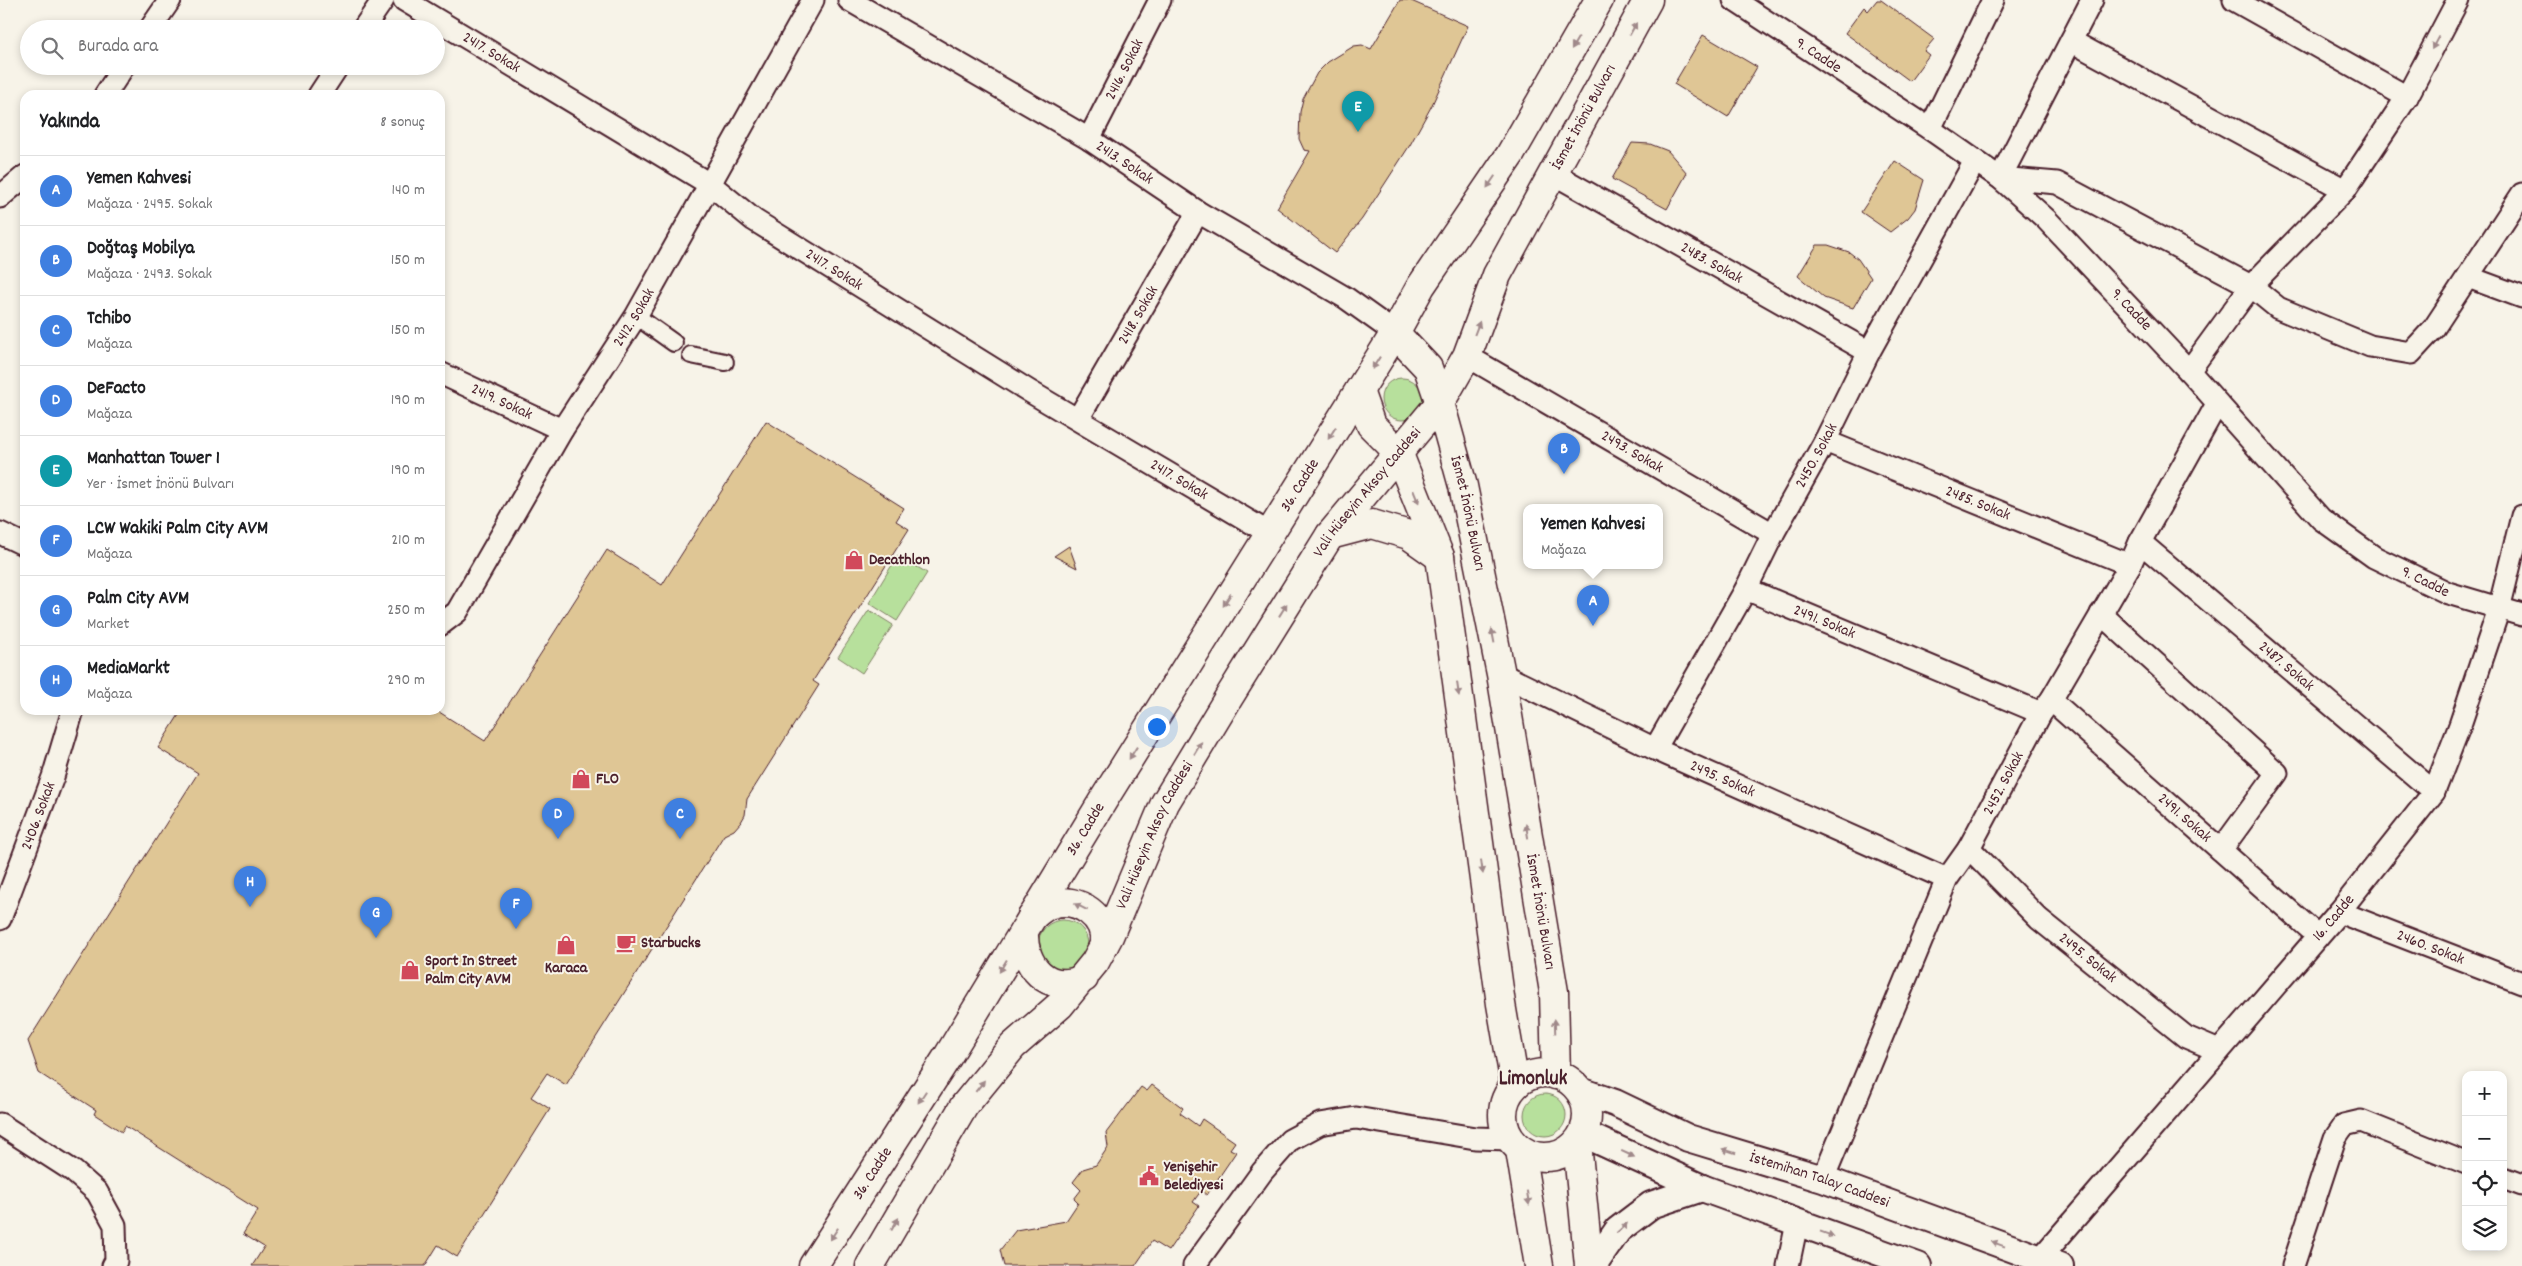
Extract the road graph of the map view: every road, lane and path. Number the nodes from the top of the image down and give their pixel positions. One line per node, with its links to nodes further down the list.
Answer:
1 (170, 0): 14 (street)
2 (383, 0): 15 (street)
3 (404, 0): 16 (street, 2417. Sokak)
4 (813, 0): 30 (street, 2412. Sokak)
5 (849, 0): 25 (street, 2413. Sokak)
6 (1160, 0): 25 (street, 2416. Sokak)
7 (1598, 0): 39 (main road, one-way to 39)
8 (1648, 0): 27 (main road, İsmet İnönü Bulvarı, one-way to 8)
9 (1734, 0): 24 (street, 9. Cadde)
10 (1993, 0): 24 (street)
11 (2092, 0): 18 (street)
12 (2234, 0): 23 (street)
13 (2458, 0): 23 (street, one-way to 23)
14 (156, 20)
15 (370, 20)
16 (437, 20)
17 (445, 25): 30 (street, 2417. Sokak)
18 (2071, 41): 28 (street); 31 (street)
19 (118, 75): 21 (street)
20 (332, 75): 22 (street)
21 (108, 90)
22 (322, 90)
23 (2407, 96): 31 (street)
24 (1930, 129): 26 (street, 9. Cadde)
25 (1088, 139): 34 (street, 2413. Sokak)
26 (1975, 161): 28 (street, 9. Cadde); 41 (street, 2450. Sokak)
27 (1554, 174): 41 (street, 2483. Sokak); 43 (main road, İsmet İnönü Bulvarı, one-way to 27)
28 (2000, 178): 36 (street); 45 (street, 9. Cadde)
29 (20, 180): 33 (street)
30 (711, 185): 38 (street, 2412. Sokak); 50 (street, 2417. Sokak)
31 (2345, 190): 36 (street)
32 (2522, 194): 35 (street)
33 (0, 197)
34 (1198, 212): 39 (street, 2413. Sokak); 50 (street, 2418. Sokak)
35 (2468, 277): 36 (street); 37 (street)
36 (2251, 286): 45 (street)
37 (2522, 297)
38 (636, 316): 40 (street); 51 (street, 2412. Sokak)
39 (1395, 334): 47 (main road, one-way to 47); 48 (main road)
40 (674, 343)
41 (1869, 352): 52 (street, 2450. Sokak)
42 (691, 355): 44 (street)
43 (1467, 356): 48 (main road, İsmet İnönü Bulvarı); 57 (street, 2493. Sokak)
44 (725, 362)
45 (2189, 371): 49 (street, 9. Cadde)
46 (445, 375): 51 (street, 2419. Sokak)
47 (1358, 392): 53 (main road); 55 (main road, 36. Cadde, one-way to 55)
48 (1440, 403): 53 (main road, Vali Hüseyin Aksoy Caddesi); 68 (main road, İsmet İnönü Bulvarı, one-way to 48)
49 (2217, 404): 59 (street, 2452. Sokak); 64 (street, 9. Cadde)
50 (1078, 419): 55 (street, 2417. Sokak)
51 (562, 430): 67 (street, 2412. Sokak)
52 (1825, 441): 57 (street, 2450. Sokak); 62 (street, 2485. Sokak)
53 (1398, 452): 58 (main road, Vali Hüseyin Aksoy Caddesi); 61 (main road, one-way to 61)
54 (2522, 516): 64 (street, 16. Cadde)
55 (1269, 533): 78 (main road, 36. Cadde, one-way to 78)
56 (0, 534): 60 (street)
57 (1773, 534): 63 (street, 2450. Sokak)
58 (1330, 535): 61 (main road); 80 (main road, Vali Hüseyin Aksoy Caddesi, one-way to 58)
59 (2140, 542): 62 (street, 2452. Sokak); 72 (street, 2487. Sokak)
60 (20, 543)
61 (1440, 557): 85 (main road, one-way to 85)
62 (2130, 565): 65 (street, 2452. Sokak)
63 (1746, 589): 69 (street, 2491. Sokak); 71 (street, 2450. Sokak)
64 (2499, 609): 66 (street, 9. Cadde); 72 (street, 16. Cadde)
65 (2101, 614): 69 (street, 2452. Sokak); 74 (street)
66 (2522, 615)
67 (445, 621)
68 (1501, 674): 71 (street, 2495. Sokak); 84 (main road, İsmet İnönü Bulvarı, one-way to 68)
69 (2046, 707): 73 (street, 2452. Sokak); 74 (street, 2491. Sokak)
70 (72, 715): 77 (street, 2406. Sokak)
71 (1655, 749): 75 (street, 2495. Sokak)
72 (2434, 792): 76 (street, 16. Cadde)
73 (1969, 848): 75 (street, 2452. Sokak); 83 (street, 2495. Sokak)
74 (2221, 850): 79 (street, 2491. Sokak)
75 (1946, 879): 91 (street, 2452. Sokak)
76 (2339, 912): 79 (street, 16. Cadde); 82 (street, 2460. Sokak)
77 (0, 920)
78 (1028, 924): 80 (main road, one-way to 78); 81 (main road); 98 (main road, 36. Cadde, one-way to 98)
79 (2318, 936): 83 (street, 16. Cadde)
80 (1104, 945): 81 (main road, Vali Hüseyin Aksoy Caddesi)
81 (1084, 978): 99 (main road, Vali Hüseyin Aksoy Caddesi, one-way to 81)
82 (2522, 983)
83 (2219, 1051): 96 (street, 16. Cadde)
84 (1556, 1074): 85 (main road); 86 (main road)
85 (1515, 1085): 89 (main road)
86 (1580, 1091): 88 (main road); 91 (street, İstemihan Talay Caddesi, one-way to 86)
87 (0, 1124): 97 (street)
88 (1580, 1138): 89 (main road); 94 (street, one-way to 94); 102 (main road)
89 (1515, 1144): 100 (street); 101 (main road, one-way to 101)
90 (2462, 1161): 105 (street)
91 (1822, 1179): 96 (street, İstemihan Talay Caddesi, one-way to 91)
92 (2507, 1179): 93 (street)
93 (2522, 1185)
94 (1702, 1188): 95 (street); 102 (street, one-way to 94)
95 (1797, 1223): 103 (street); 104 (street, one-way to 104)
96 (2050, 1262)
97 (113, 1266)
98 (813, 1266)
99 (870, 1266)
100 (1194, 1266)
101 (1539, 1266)
102 (1591, 1266)
103 (1788, 1266)
104 (1918, 1266)
105 (2293, 1266)

